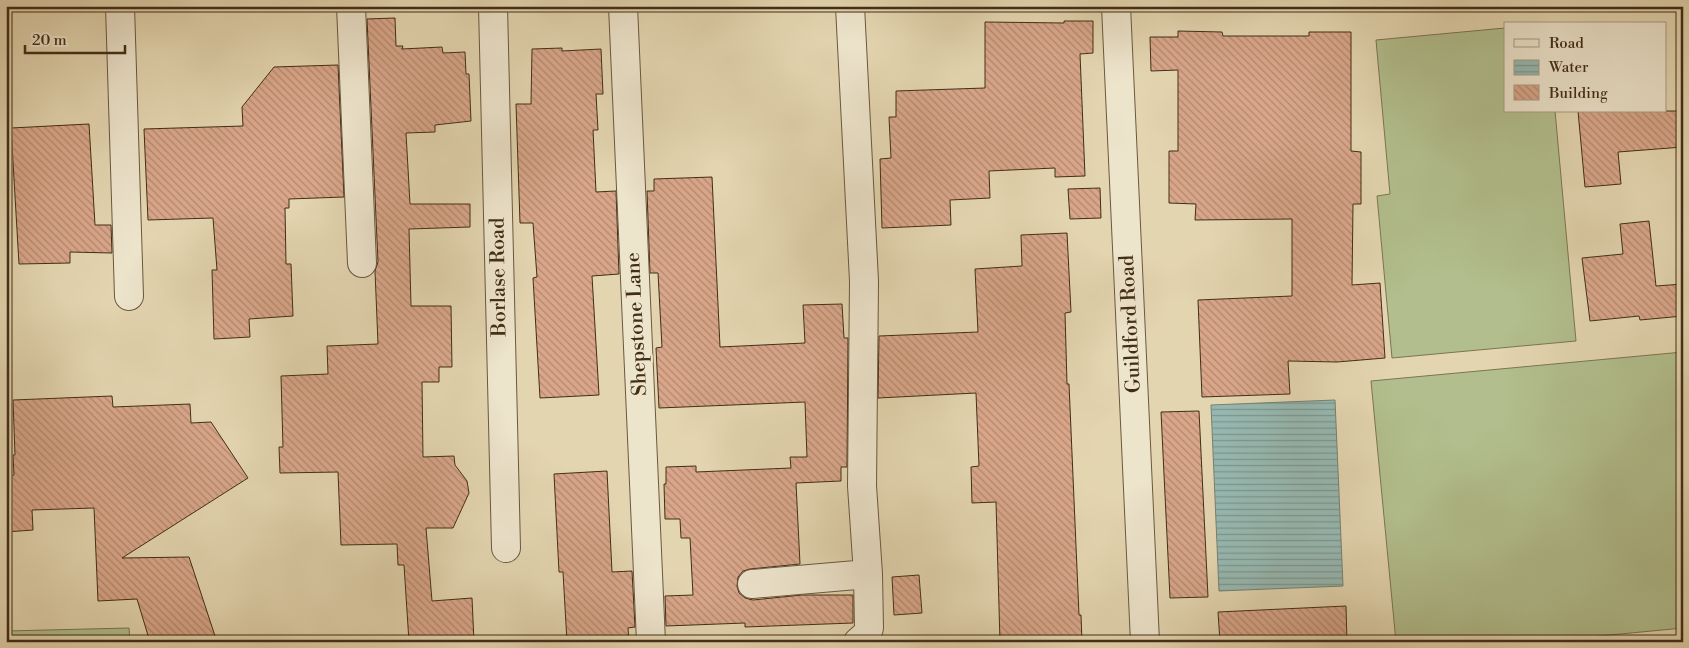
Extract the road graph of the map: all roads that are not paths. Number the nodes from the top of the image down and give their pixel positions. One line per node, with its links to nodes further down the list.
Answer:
1 (120, 6): 8 (street)
2 (351, 6): 7 (street)
3 (493, 6): 9 (street, Borlase Road)
4 (623, 6): 12 (street, Shepstone Lane)
5 (850, 6): 10 (street)
6 (1116, 6): 14 (street, Guildford Road)
7 (362, 263)
8 (129, 296)
9 (506, 548)
10 (868, 574): 11 (street); 13 (street)
11 (752, 584)
12 (651, 642)
13 (858, 642)
14 (1146, 642)

